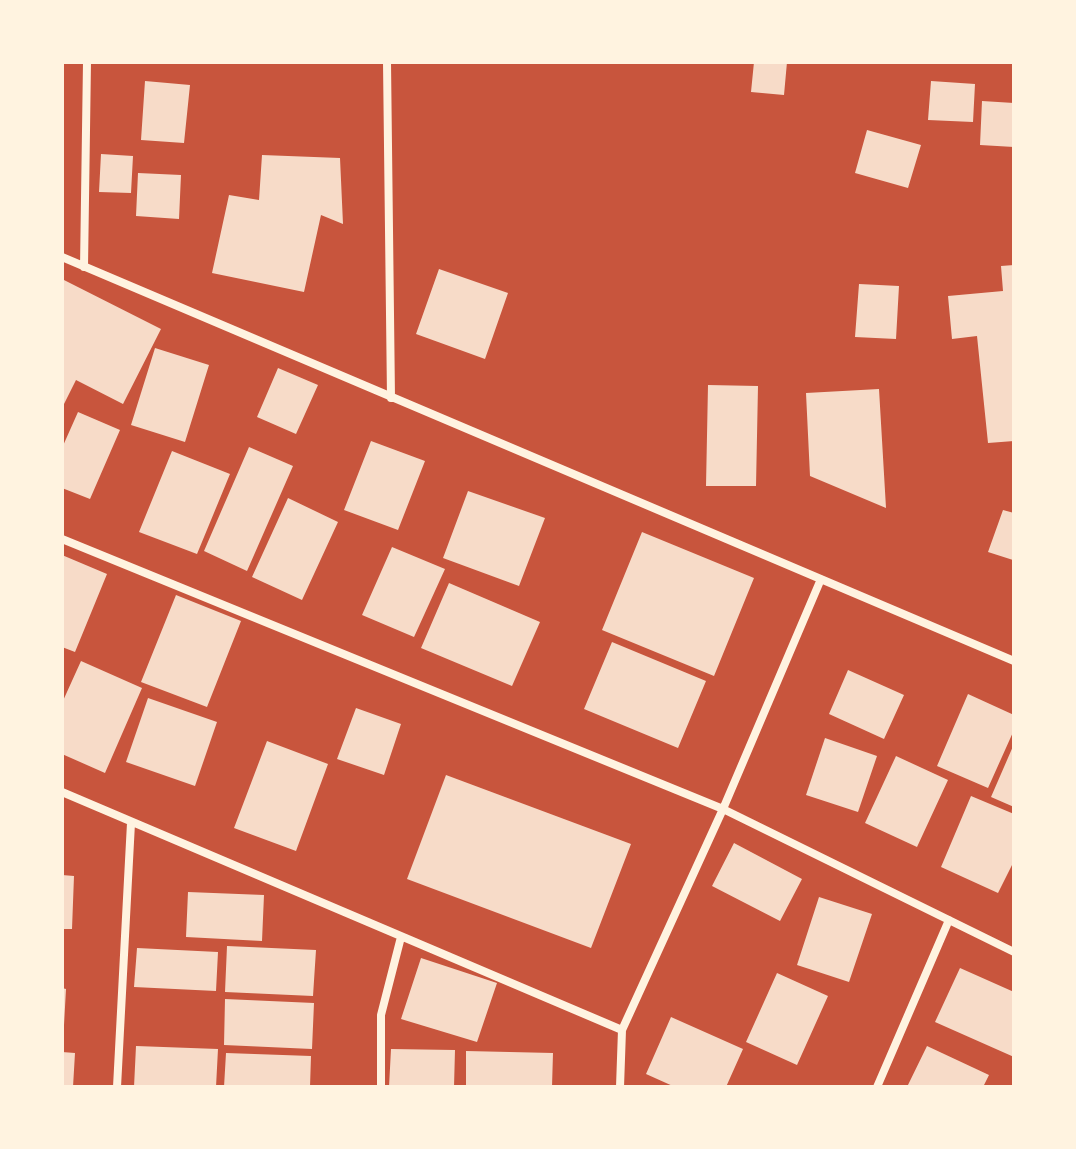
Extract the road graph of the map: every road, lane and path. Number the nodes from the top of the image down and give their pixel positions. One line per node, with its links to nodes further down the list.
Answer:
1 (87, 62): 4 (street)
2 (387, 62): 5 (street)
3 (62, 257): 4 (street)
4 (84, 267): 5 (street)
5 (391, 398): 7 (street)
6 (62, 539): 10 (street)
7 (821, 579): 8 (street); 10 (street)
8 (1014, 661)
9 (62, 792): 11 (street)
10 (723, 809): 12 (street); 15 (street)
11 (131, 823): 13 (street); 16 (street)
12 (949, 920): 14 (street); 19 (street)
13 (401, 937): 15 (street); 17 (street)
14 (1014, 952)
15 (622, 1030): 18 (street)
16 (117, 1087)
17 (381, 1087)
18 (620, 1087)
19 (877, 1087)

